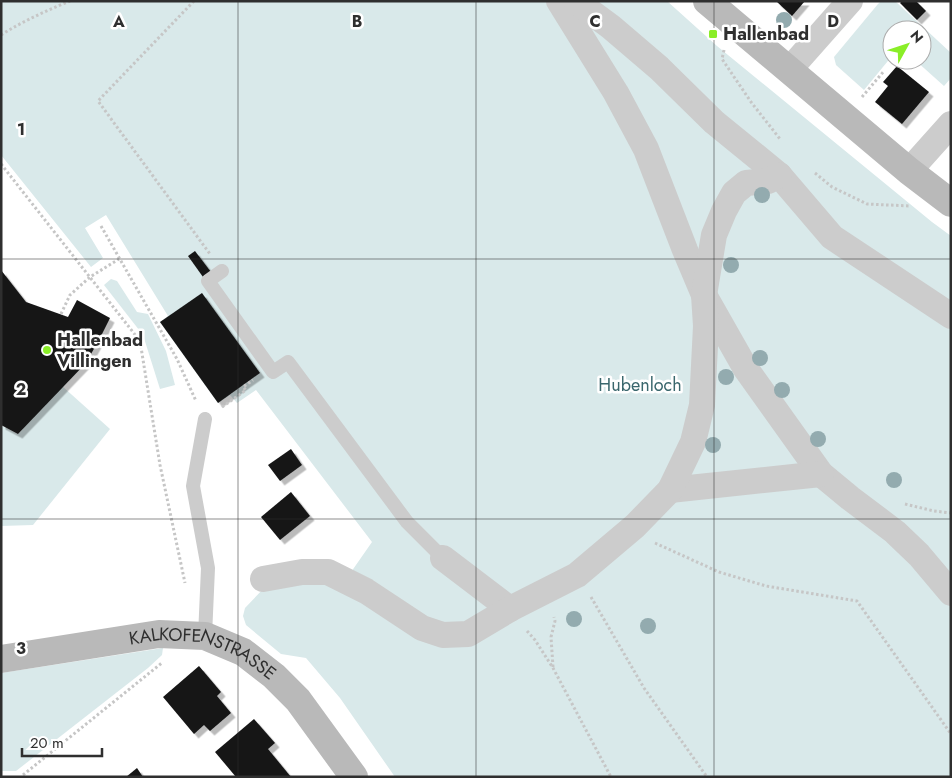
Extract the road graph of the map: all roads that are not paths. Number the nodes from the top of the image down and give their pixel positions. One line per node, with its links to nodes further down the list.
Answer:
1 (559, 1): 11 (street)
2 (576, 1): 8 (street)
3 (707, 1): 5 (street)
4 (850, 1): 5 (street)
5 (789, 70): 7 (street)
6 (951, 124): 7 (street)
7 (909, 171): 9 (street)
8 (779, 175): 11 (street); 12 (street)
9 (951, 203)
10 (222, 270): 16 (lane)
11 (704, 295): 14 (street); 15 (street)
12 (951, 316)
13 (205, 419): 20 (lane)
14 (821, 474): 15 (street); 18 (street)
15 (670, 490): 19 (street)
16 (443, 558): 19 (street)
17 (263, 579): 19 (street)
18 (951, 593)
19 (510, 609)
20 (205, 636): 21 (street, KALKOFENSTRASSE); 22 (street, KALKOFENSTRASSE)
21 (1, 659)
22 (354, 777)

